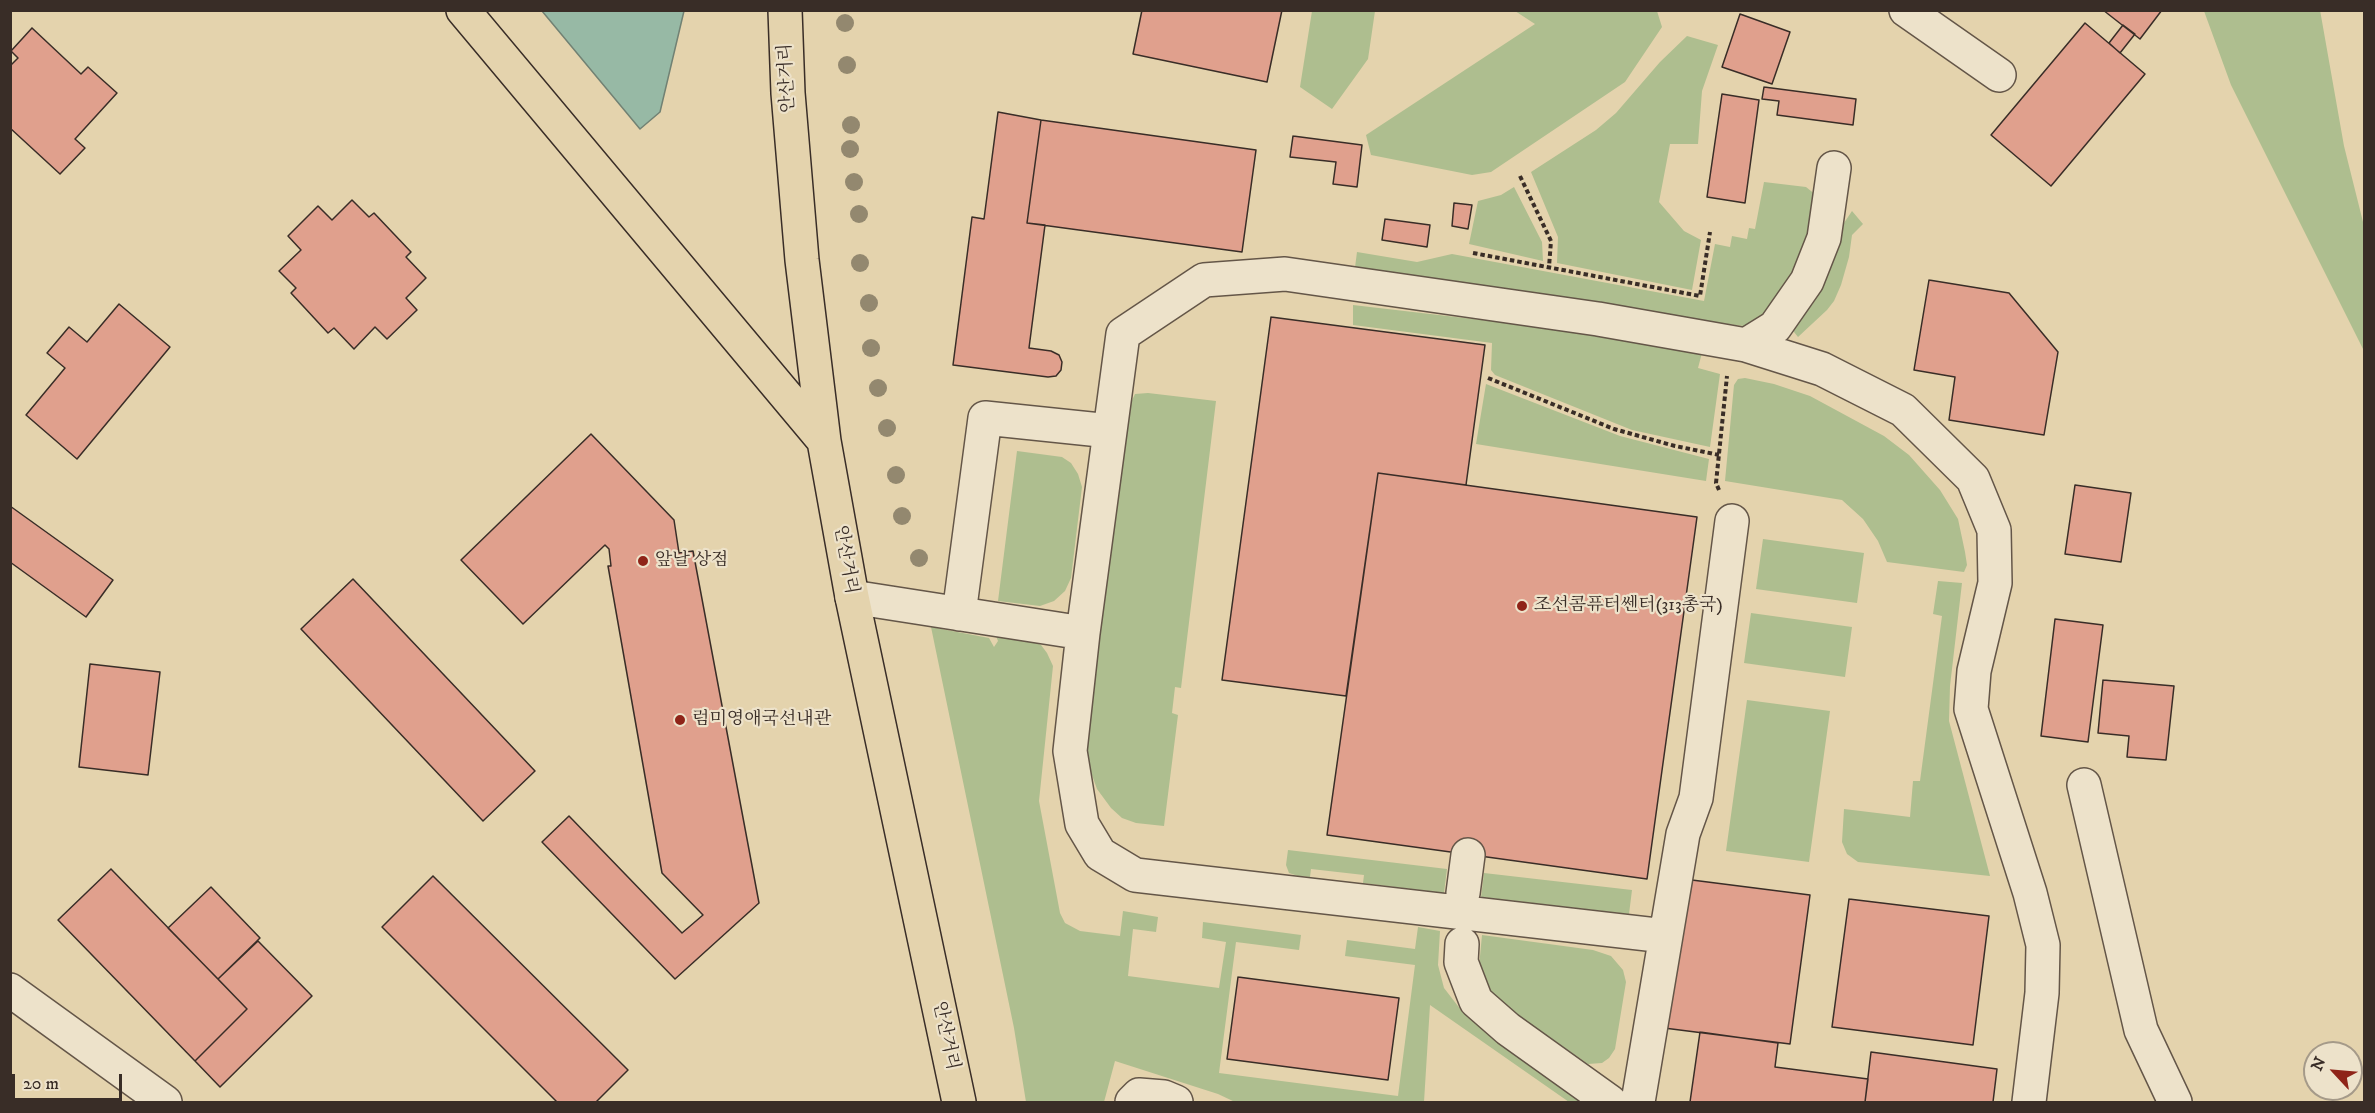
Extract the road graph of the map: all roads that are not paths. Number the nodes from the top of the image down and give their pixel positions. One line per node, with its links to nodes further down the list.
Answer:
1 (463, 10): 8 (main road)
2 (785, 10): 8 (main road, 안산거리)
3 (1906, 10): 4 (street)
4 (1999, 75)
5 (1834, 168): 6 (street)
6 (1737, 344): 7 (street); 25 (street)
7 (1110, 431): 11 (street); 12 (street)
8 (824, 441): 10 (main road, 안산거리)
9 (1732, 521): 16 (street)
10 (852, 597): 11 (street); 20 (main road, 안산거리)
11 (959, 614): 12 (street)
12 (1083, 633): 16 (street)
13 (2084, 785): 26 (street)
14 (1468, 855): 15 (street)
15 (1463, 892)
16 (1665, 936): 24 (street)
17 (1462, 944): 23 (street)
18 (10, 990): 19 (street)
19 (165, 1102)
20 (959, 1102)
21 (1132, 1102): 22 (street)
22 (1176, 1102)
23 (1610, 1102)
24 (1638, 1102)
25 (2029, 1102)
26 (2175, 1102)

